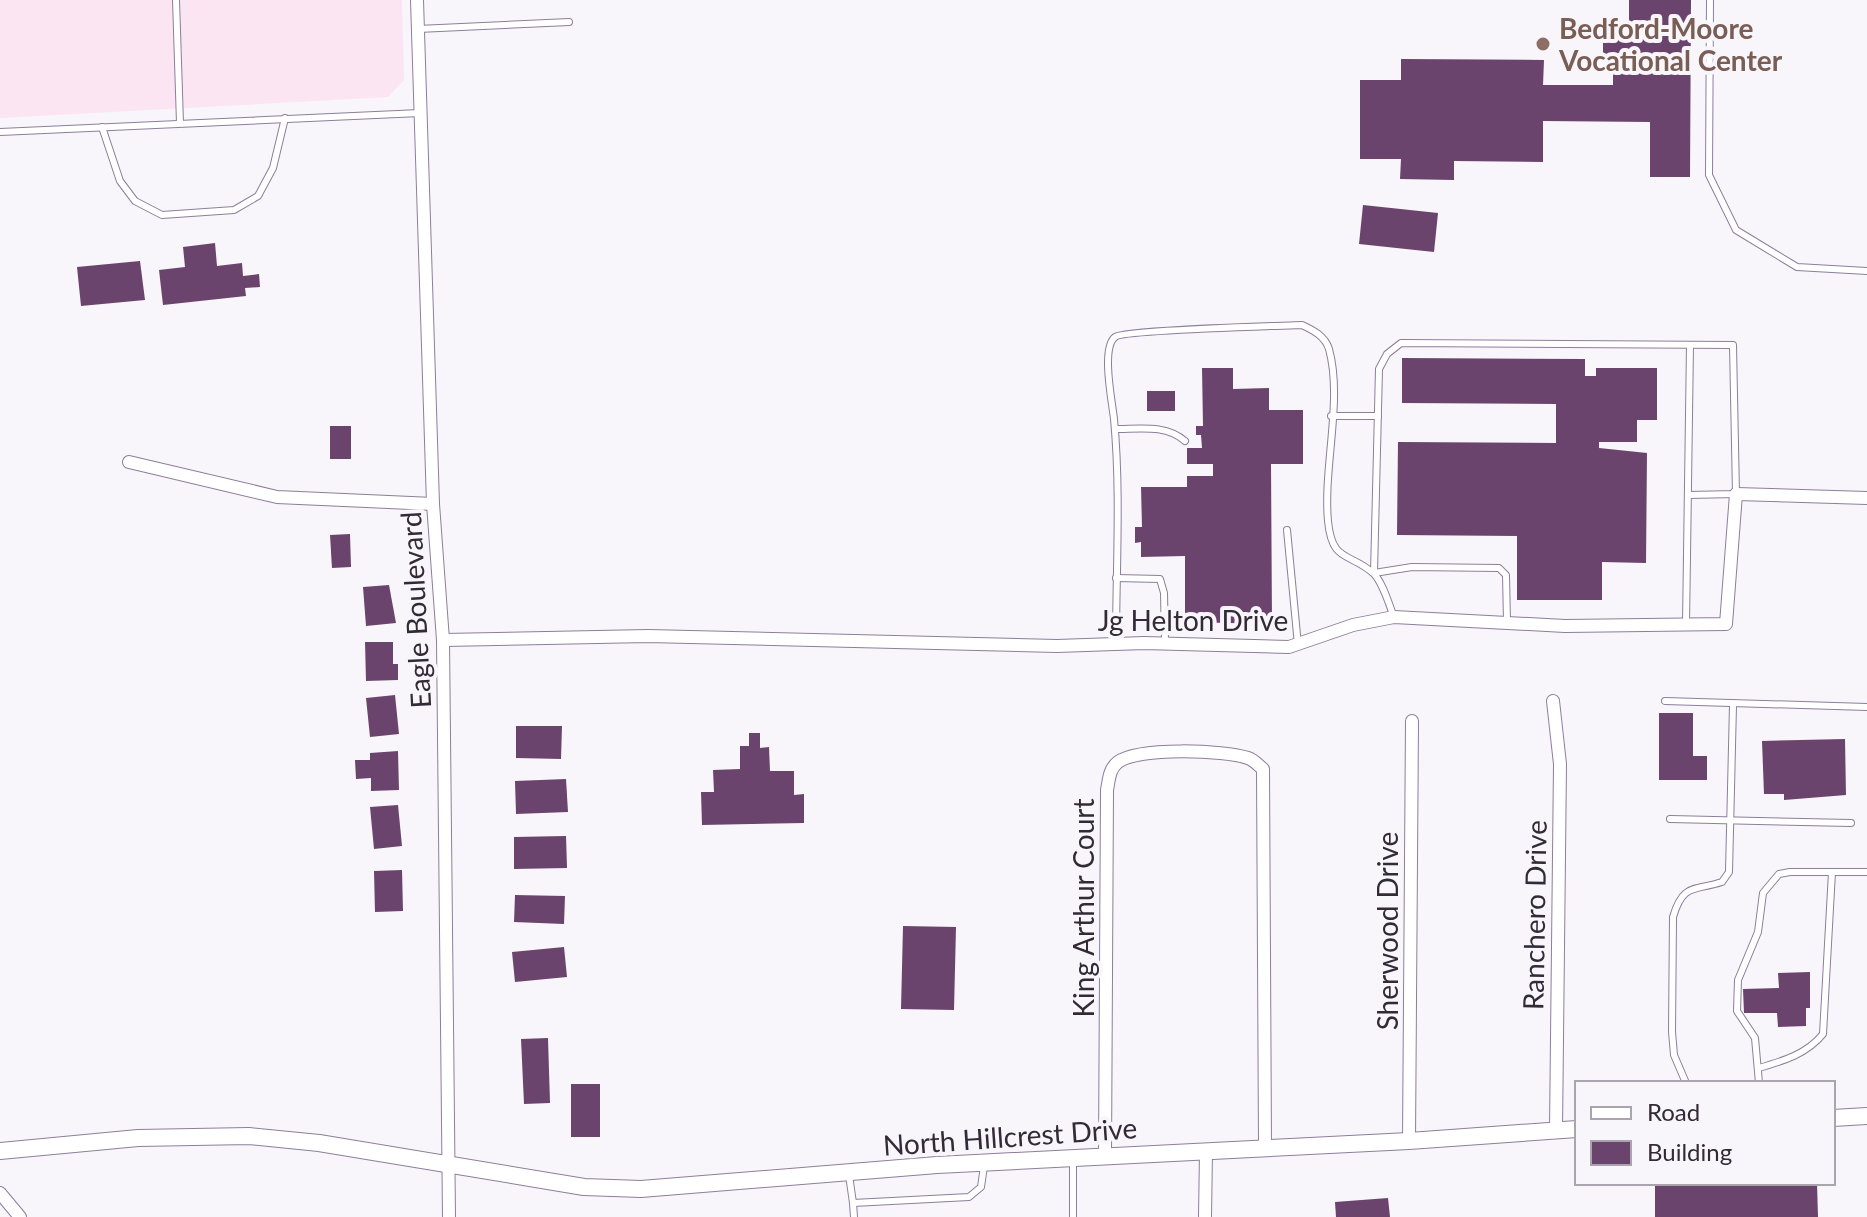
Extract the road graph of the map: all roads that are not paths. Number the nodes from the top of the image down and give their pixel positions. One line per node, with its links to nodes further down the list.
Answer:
1 (176, 0): 8 (lane)
2 (417, 0): 5 (street, Eagle Boulevard)
3 (1710, 0): 11 (lane)
4 (569, 22): 5 (lane)
5 (418, 29): 6 (street, Eagle Boulevard)
6 (420, 113): 7 (lane); 21 (street, Eagle Boulevard)
7 (285, 118): 8 (lane); 9 (lane)
8 (180, 123): 9 (lane)
9 (102, 127): 10 (lane)
10 (0, 132)
11 (1867, 271)
12 (1690, 345): 14 (lane); 18 (lane); 19 (lane)
13 (1331, 416): 14 (lane); 15 (lane); 23 (lane)
14 (1378, 416): 23 (lane)
15 (1115, 429): 16 (lane); 24 (lane)
16 (1185, 441)
17 (129, 462): 21 (street)
18 (1736, 494): 19 (lane); 20 (street); 27 (street, Jg Helton Drive)
19 (1688, 495): 27 (lane)
20 (1867, 498)
21 (433, 504): 28 (street, Eagle Boulevard)
22 (1287, 530): 31 (lane)
23 (1374, 573): 25 (lane); 26 (lane)
24 (1116, 578): 29 (lane); 30 (lane)
25 (1394, 617): 26 (street, Jg Helton Drive); 31 (street, Jg Helton Drive)
26 (1507, 623): 27 (street, Jg Helton Drive)
27 (1686, 625)
28 (443, 640): 29 (street, Jg Helton Drive); 55 (street, Eagle Boulevard)
29 (1116, 644): 30 (street, Jg Helton Drive)
30 (1165, 644): 31 (street, Jg Helton Drive)
31 (1298, 645)
32 (1553, 701): 48 (street, Ranchero Drive)
33 (1665, 701): 34 (lane)
34 (1733, 705): 35 (lane); 38 (lane)
35 (1867, 707)
36 (1412, 721): 49 (street, Sherwood Drive)
37 (1670, 819): 38 (lane)
38 (1731, 821): 39 (lane); 43 (lane)
39 (1851, 823)
40 (1832, 872): 41 (lane); 42 (lane); 42 (lane)
41 (1867, 872)
42 (1759, 1068): 44 (lane)
43 (1685, 1081)
44 (1759, 1081)
45 (1867, 1116): 46 (street)
46 (1835, 1118)
47 (1575, 1129): 48 (street, North Hillcrest Drive)
48 (1556, 1130): 49 (street, North Hillcrest Drive)
49 (1409, 1141): 50 (street, North Hillcrest Drive)
50 (1265, 1146): 52 (street, North Hillcrest Drive); 53 (street, King Arthur Court)
51 (0, 1151): 55 (street, North Hillcrest Drive)
52 (1206, 1151): 53 (street, North Hillcrest Drive); 64 (street)
53 (1105, 1155): 54 (street, North Hillcrest Drive)
54 (1073, 1157): 56 (street, North Hillcrest Drive); 63 (lane)
55 (448, 1163): 57 (street, North Hillcrest Drive); 61 (street, Eagle Boulevard)
56 (984, 1163): 57 (street, North Hillcrest Drive); 59 (lane)
57 (849, 1172): 59 (lane)
58 (0, 1193): 60 (street)
59 (853, 1203): 62 (lane)
60 (20, 1217)
61 (449, 1217)
62 (854, 1217)
63 (1073, 1217)
64 (1205, 1217)

